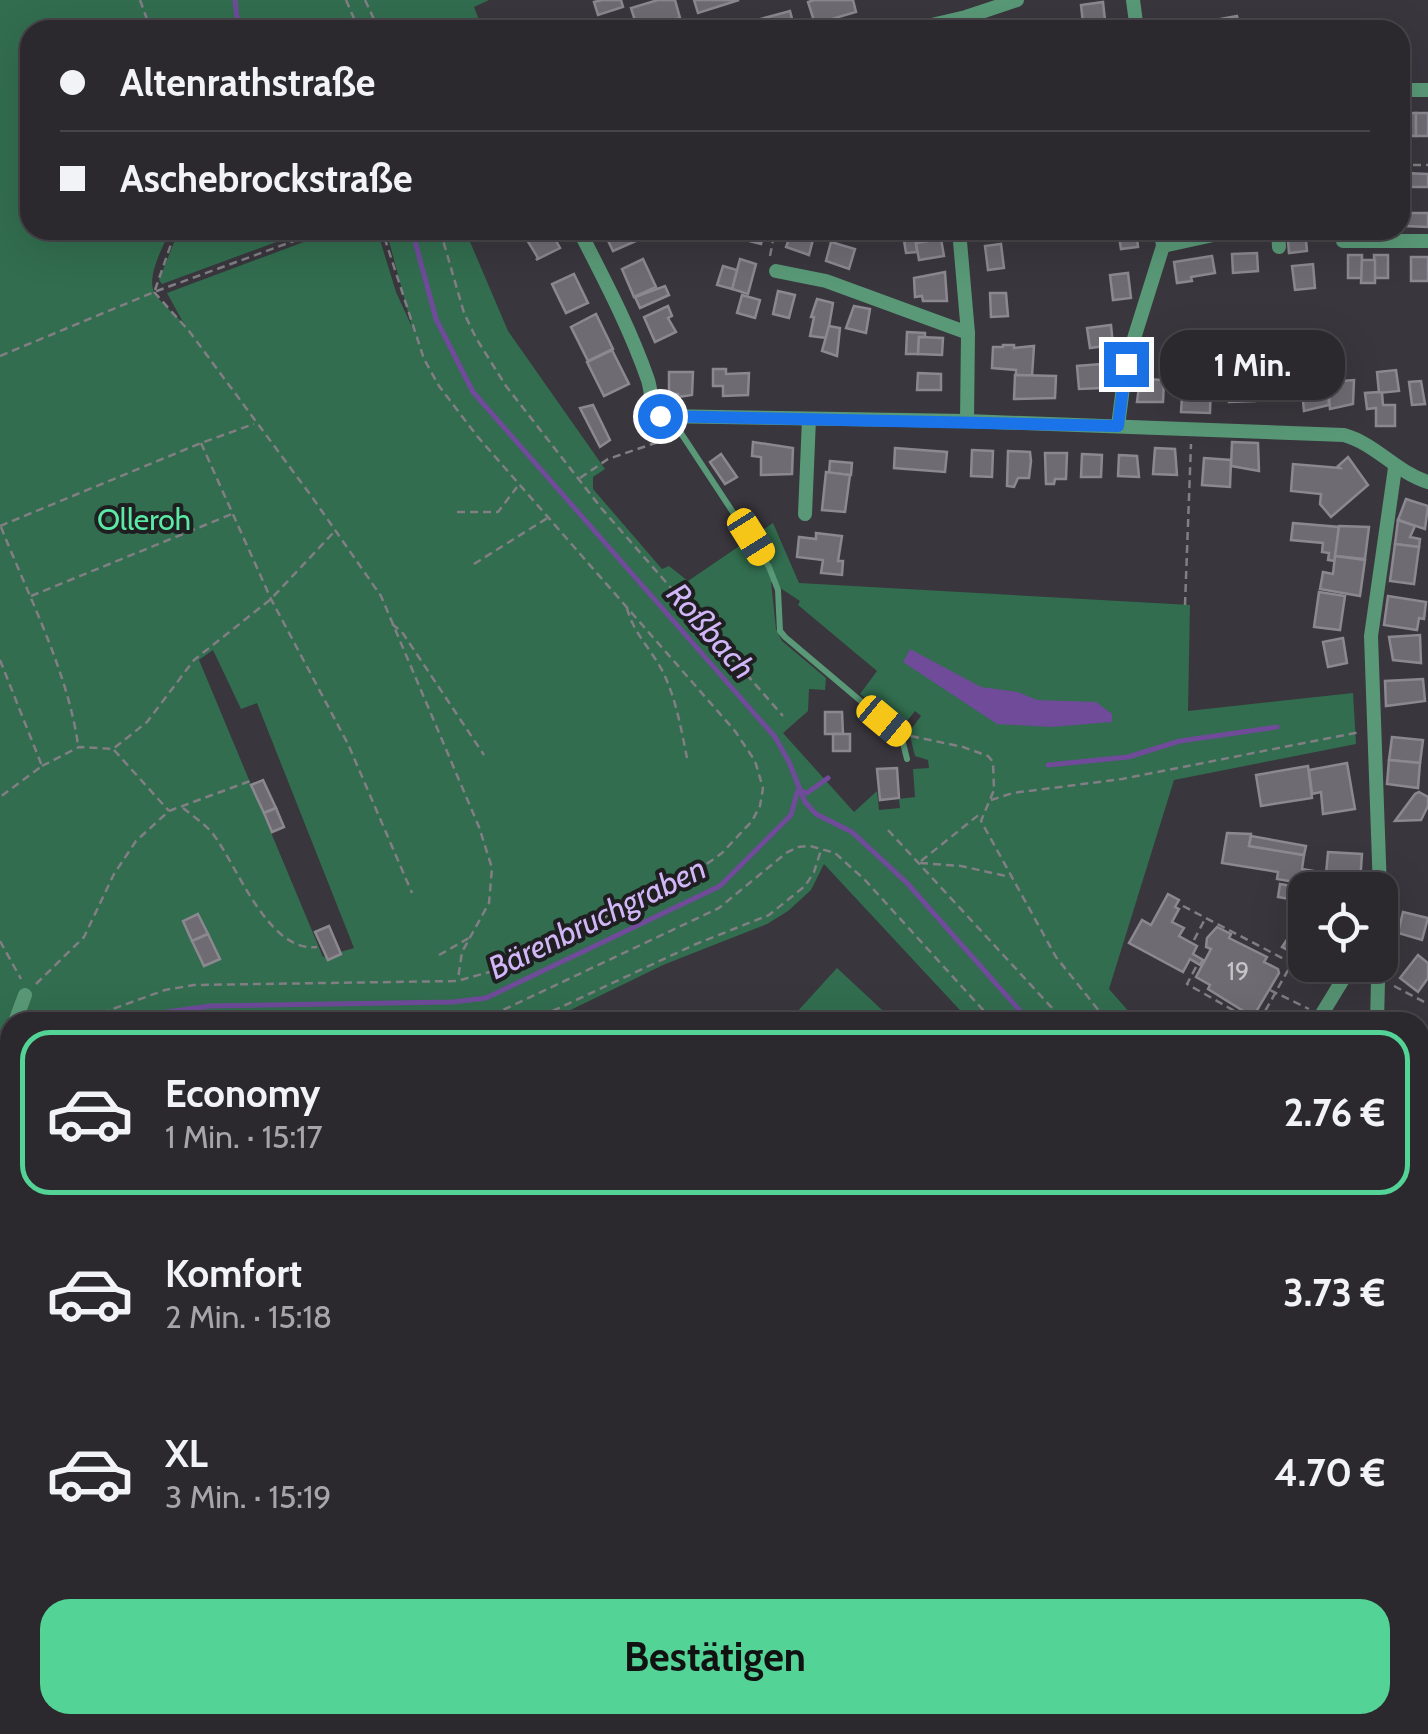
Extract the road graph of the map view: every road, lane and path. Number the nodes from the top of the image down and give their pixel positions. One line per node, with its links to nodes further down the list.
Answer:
1 (1016, 0): 2 (street)
2 (957, 20)
3 (172, 240): 16 (path)
4 (297, 240): 16 (path)
5 (385, 240): 30 (path)
6 (443, 240): 28 (path)
7 (584, 240): 19 (street)
8 (773, 240): 15 (path)
9 (960, 240): 17 (street)
10 (1162, 240): 13 (street)
11 (1190, 240): 13 (street)
12 (1279, 240): 14 (street)
13 (1163, 246): 23 (street)
14 (1279, 246)
15 (776, 271): 17 (street)
16 (154, 292): 18 (path); 22 (path)
17 (968, 332): 21 (street)
18 (0, 356)
19 (670, 418): 20 (street); 25 (lane)
20 (809, 419): 21 (street); 33 (street)
21 (966, 420): 23 (street)
22 (255, 424): 26 (path); 36 (path)
23 (1118, 426): 24 (street)
24 (1191, 428): 27 (street); 41 (path)
25 (683, 434): 28 (path); 46 (lane)
26 (201, 443): 32 (path); 35 (path)
27 (1395, 468): 29 (street); 62 (street)
28 (578, 478): 44 (path)
29 (1428, 482)
30 (520, 484): 31 (path); 34 (path)
31 (457, 512)
32 (233, 514): 38 (path); 39 (path)
33 (805, 514)
34 (548, 517): 37 (path); 40 (path)
35 (0, 526): 38 (path)
36 (334, 531): 39 (path); 42 (path)
37 (474, 564)
38 (29, 597): 47 (path)
39 (271, 599): 48 (path); 64 (path)
40 (626, 604): 50 (path); 75 (path)
41 (1185, 605)
42 (391, 623): 49 (path); 67 (path)
43 (0, 660): 52 (path)
44 (783, 716)
45 (1360, 732): 55 (path)
46 (900, 735): 51 (lane); 55 (path)
47 (78, 747): 48 (path); 52 (path)
48 (113, 749): 57 (path)
49 (484, 755)
50 (688, 758)
51 (907, 759)
52 (42, 766): 54 (path)
53 (250, 782): 56 (path)
54 (0, 797)
55 (990, 801): 58 (path)
56 (181, 807): 57 (path); 70 (path)
57 (169, 812): 81 (path)
58 (982, 812): 61 (path); 63 (path)
59 (888, 830): 61 (path)
60 (822, 848): 85 (path); 86 (path); 87 (path)
61 (918, 862): 63 (path); 88 (path)
62 (1379, 872)
63 (1010, 877): 89 (path)
64 (412, 893)
65 (1183, 906): 66 (path)
66 (1205, 918): 69 (path); 72 (path)
67 (470, 938): 71 (path); 75 (path)
68 (0, 940): 81 (path)
69 (1194, 940)
70 (317, 947)
71 (440, 955)
72 (1288, 961)
73 (1196, 967): 90 (path)
74 (1288, 970): 80 (path)
75 (457, 981): 84 (path)
76 (1340, 982): 93 (street)
77 (1379, 982): 94 (street)
78 (1392, 985): 82 (path)
79 (1270, 990): 80 (path)
80 (1275, 993): 91 (path); 92 (path)
81 (24, 995): 83 (street)
82 (1428, 1004)
83 (18, 1012)
84 (103, 1012)
85 (496, 1012)
86 (551, 1012)
87 (985, 1012)
88 (1056, 1012)
89 (1100, 1012)
90 (1238, 1012)
91 (1263, 1012)
92 (1306, 1012)
93 (1316, 1012)
94 (1378, 1012)

